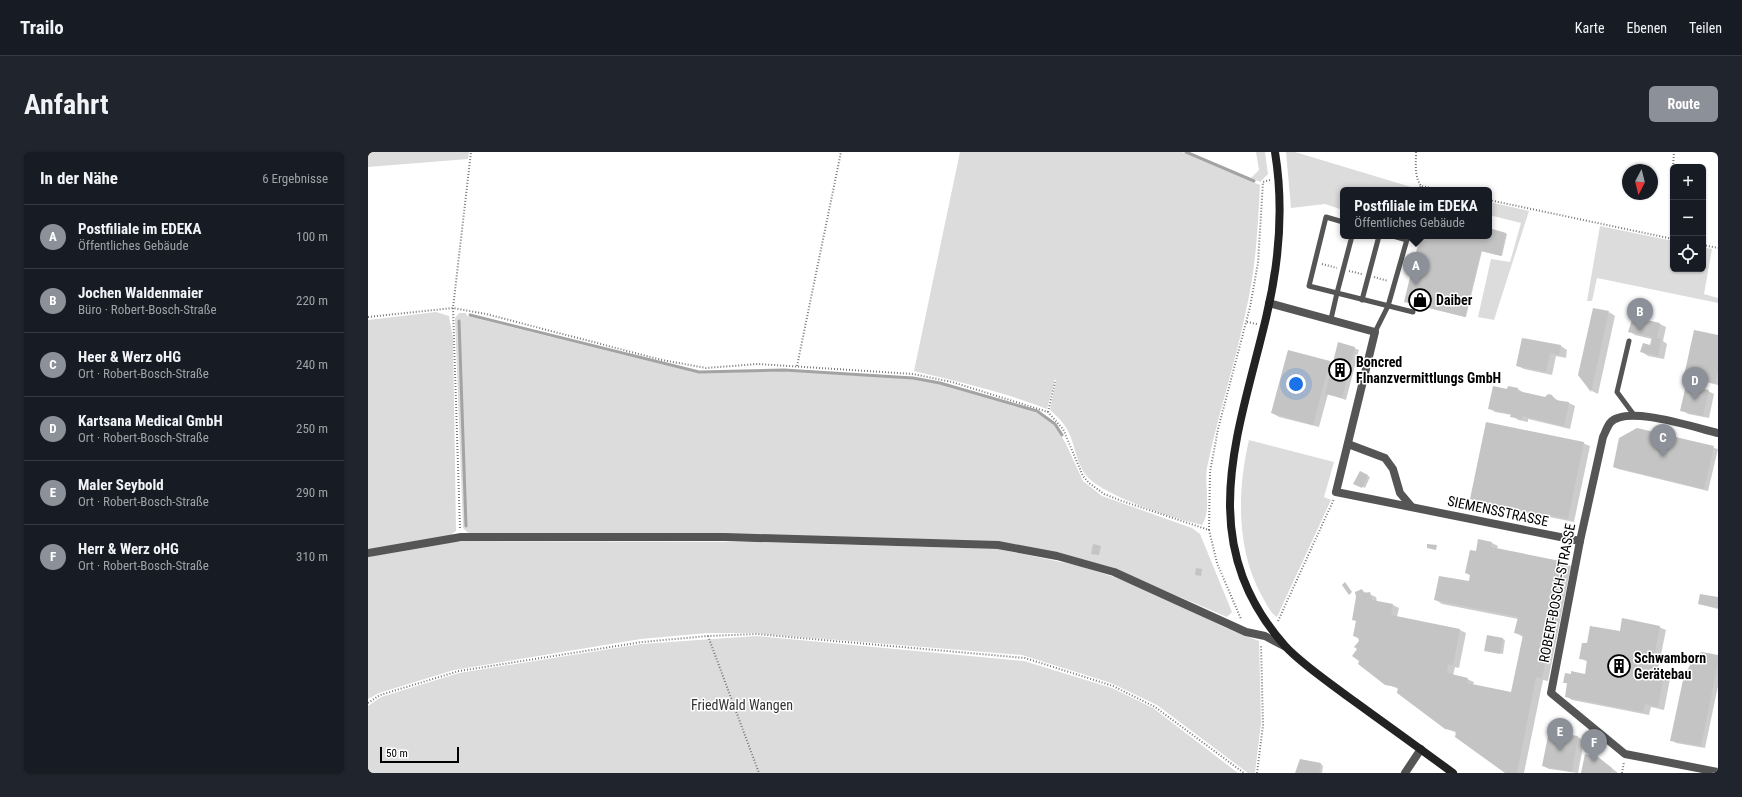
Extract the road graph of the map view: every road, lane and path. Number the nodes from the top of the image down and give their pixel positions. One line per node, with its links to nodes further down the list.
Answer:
1 (471, 152): 28 (path)
2 (841, 152): 36 (path)
3 (1275, 152): 7 (street)
4 (1416, 152): 8 (path)
5 (1674, 152): 6 (path)
6 (1673, 164)
7 (1280, 179): 26 (street); 32 (path)
8 (1421, 186): 9 (path)
9 (1426, 187)
10 (1673, 200): 13 (path)
11 (1492, 201): 14 (path)
12 (1340, 221): 20 (lane)
13 (1672, 236)
14 (1670, 238)
15 (1351, 239): 21 (lane)
16 (1378, 239): 22 (lane)
17 (1408, 239): 23 (lane)
18 (1706, 246): 19 (path)
19 (1718, 248)
20 (1315, 262): 21 (path); 24 (lane)
21 (1343, 269): 22 (path); 24 (lane)
22 (1369, 276): 23 (path); 25 (lane)
23 (1395, 283): 27 (lane)
24 (1337, 293): 25 (lane); 31 (lane)
25 (1362, 300): 27 (lane)
26 (1269, 303): 31 (street); 48 (street)
27 (1388, 306): 29 (lane); 34 (lane)
28 (453, 308): 30 (path); 36 (path); 45 (path)
29 (1413, 312)
30 (368, 317)
31 (1331, 319): 34 (street)
32 (1247, 322): 33 (path); 44 (path)
33 (1252, 323)
34 (1376, 332): 41 (street)
35 (1629, 341): 39 (lane)
36 (797, 367): 38 (path)
37 (1055, 382): 38 (path)
38 (1048, 412): 44 (path)
39 (1634, 415): 40 (street, ROBERT-BOSCH-STRASSE); 46 (street, ROBERT-BOSCH-STRASSE)
40 (1718, 433)
41 (1348, 444): 42 (street); 43 (street)
42 (1336, 492): 43 (street, SIEMENSSTRASSE); 48 (path)
43 (1411, 506): 46 (street, SIEMENSSTRASSE)
44 (1209, 530): 49 (path)
45 (461, 537): 47 (street); 49 (street)
46 (1580, 541): 55 (street, ROBERT-BOSCH-STRASSE)
47 (368, 553)
48 (1273, 631): 52 (street)
49 (1246, 632): 50 (street)
50 (1261, 635): 52 (street); 58 (path)
51 (708, 636): 53 (path); 56 (path); 57 (path)
52 (1287, 647): 54 (street)
53 (368, 703)
54 (1421, 749): 59 (street); 60 (street)
55 (1718, 772)
56 (759, 773)
57 (1244, 773)
58 (1257, 773)
59 (1405, 773)
60 (1454, 773)

